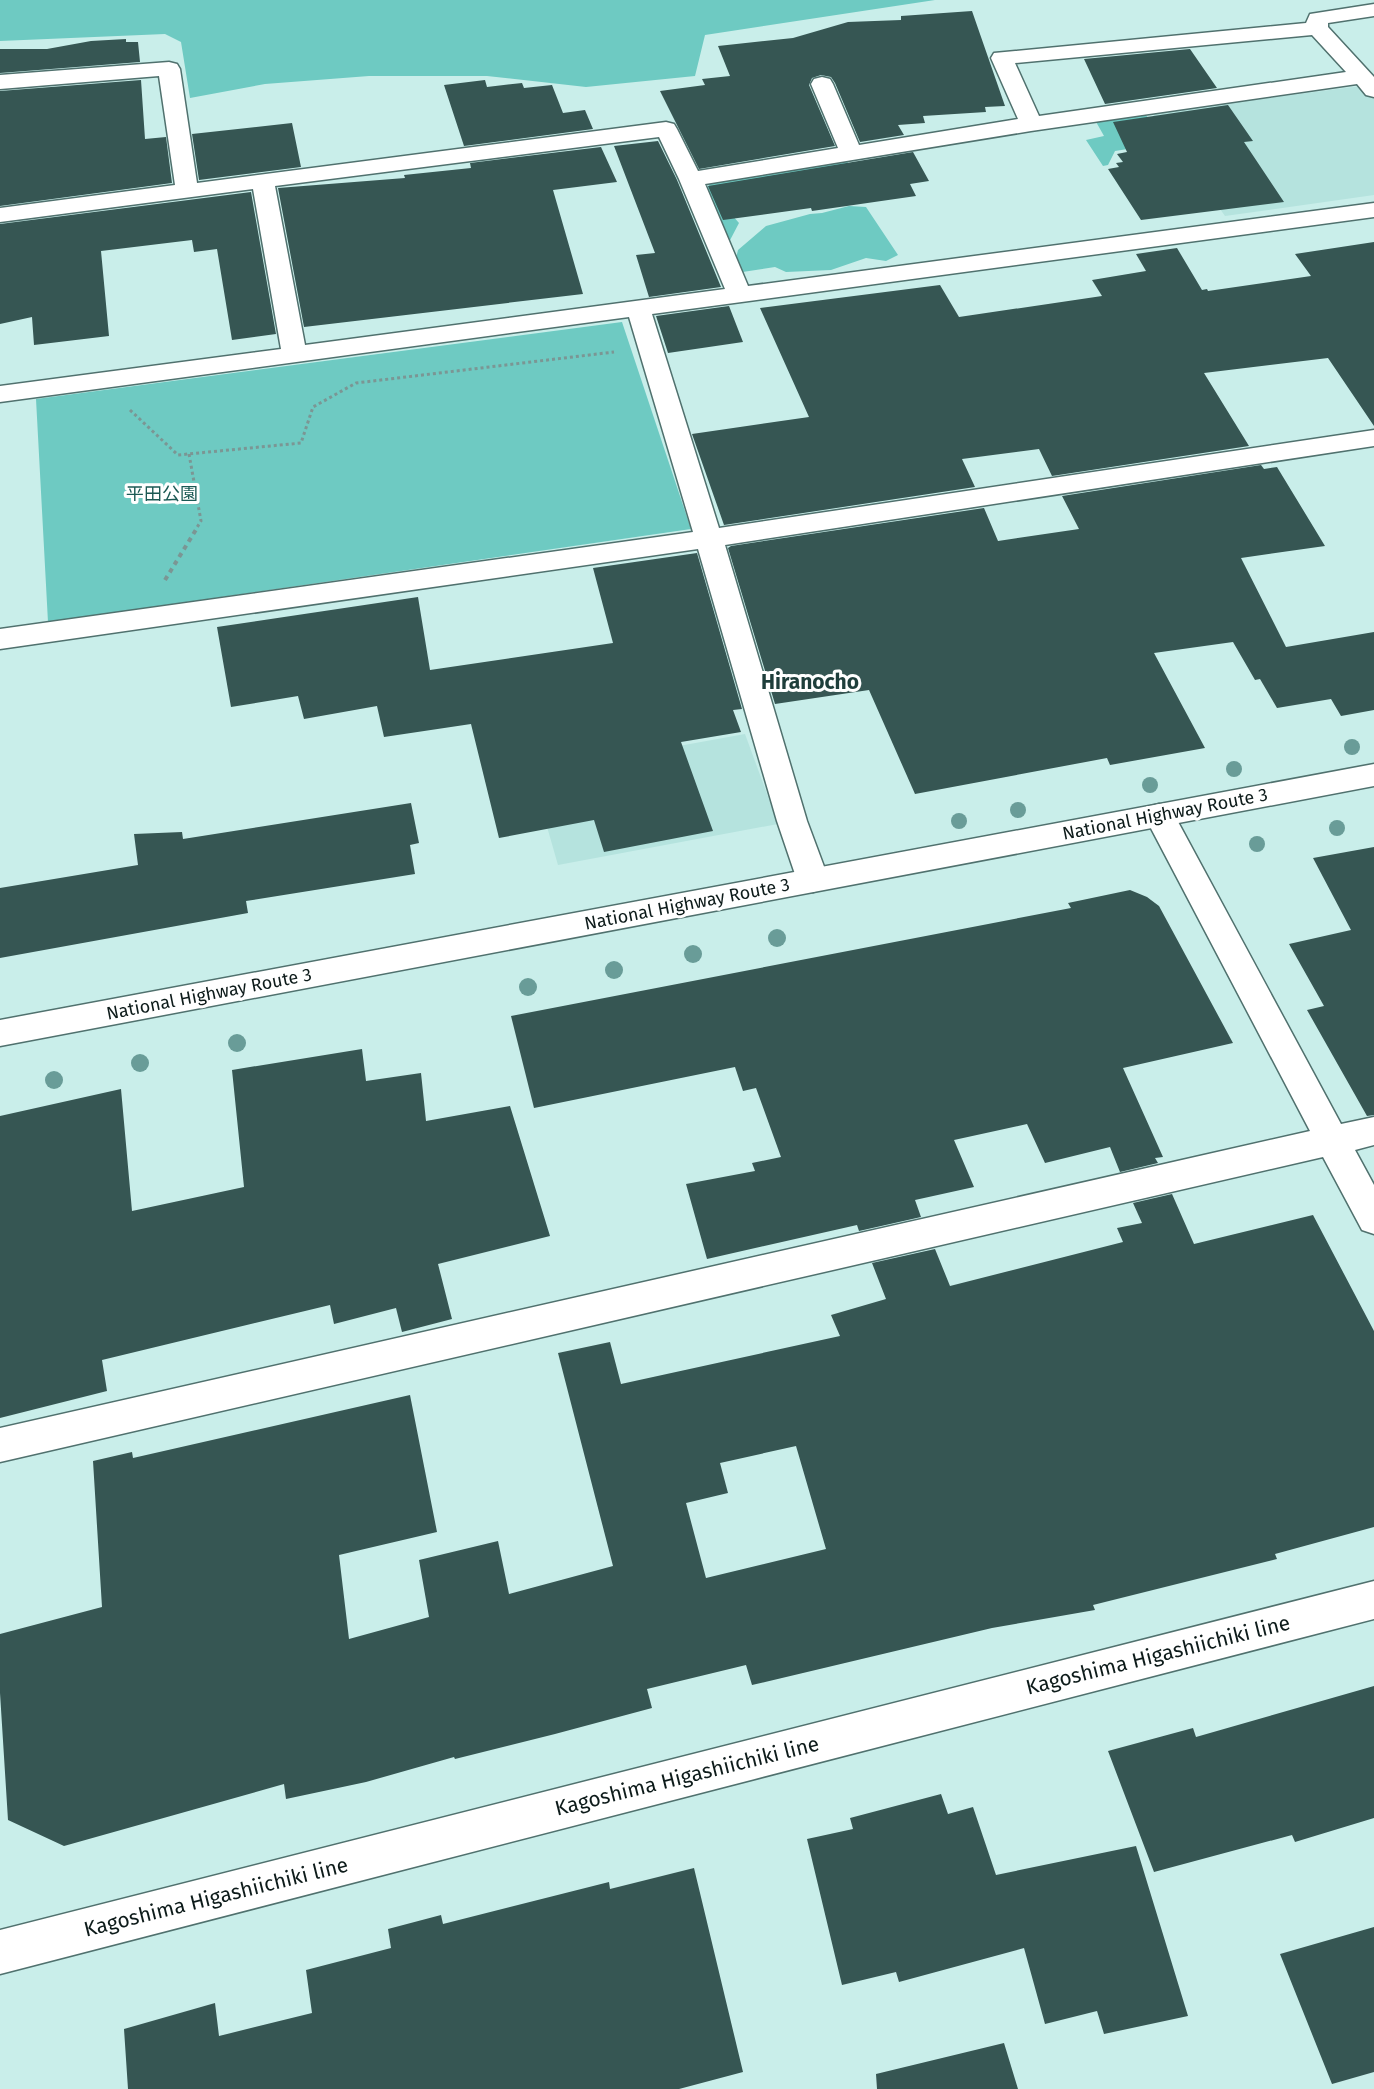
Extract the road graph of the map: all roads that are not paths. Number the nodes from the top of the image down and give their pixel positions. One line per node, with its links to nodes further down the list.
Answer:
1 (1374, 10): 2 (main road)
2 (1317, 28): 4 (main road); 6 (main road)
3 (0, 81): 10 (main road)
4 (1367, 83): 6 (main road)
5 (822, 84): 7 (main road)
6 (1031, 124): 7 (main road)
7 (851, 153): 8 (main road)
8 (691, 179): 9 (main road); 13 (main road)
9 (264, 182): 10 (main road); 15 (main road)
10 (187, 191): 12 (main road)
11 (1374, 210): 13 (main road)
12 (0, 215)
13 (740, 295): 14 (main road)
14 (638, 308): 15 (main road); 18 (main road)
15 (294, 353): 16 (main road)
16 (0, 394)
17 (1374, 438): 18 (main road)
18 (709, 539): 19 (main road); 22 (main road)
19 (0, 639)
20 (1374, 775): 21 (main road, National Highway Route 3)
21 (1159, 815): 22 (main road, National Highway Route 3); 25 (main road)
22 (813, 880): 23 (main road, National Highway Route 3)
23 (0, 1033)
24 (1374, 1131): 25 (main road)
25 (1332, 1141): 26 (main road); 27 (main road)
26 (1374, 1219)
27 (0, 1445)
28 (1374, 1600): 29 (main road, Kagoshima Higashiichiki line)
29 (0, 1952)

